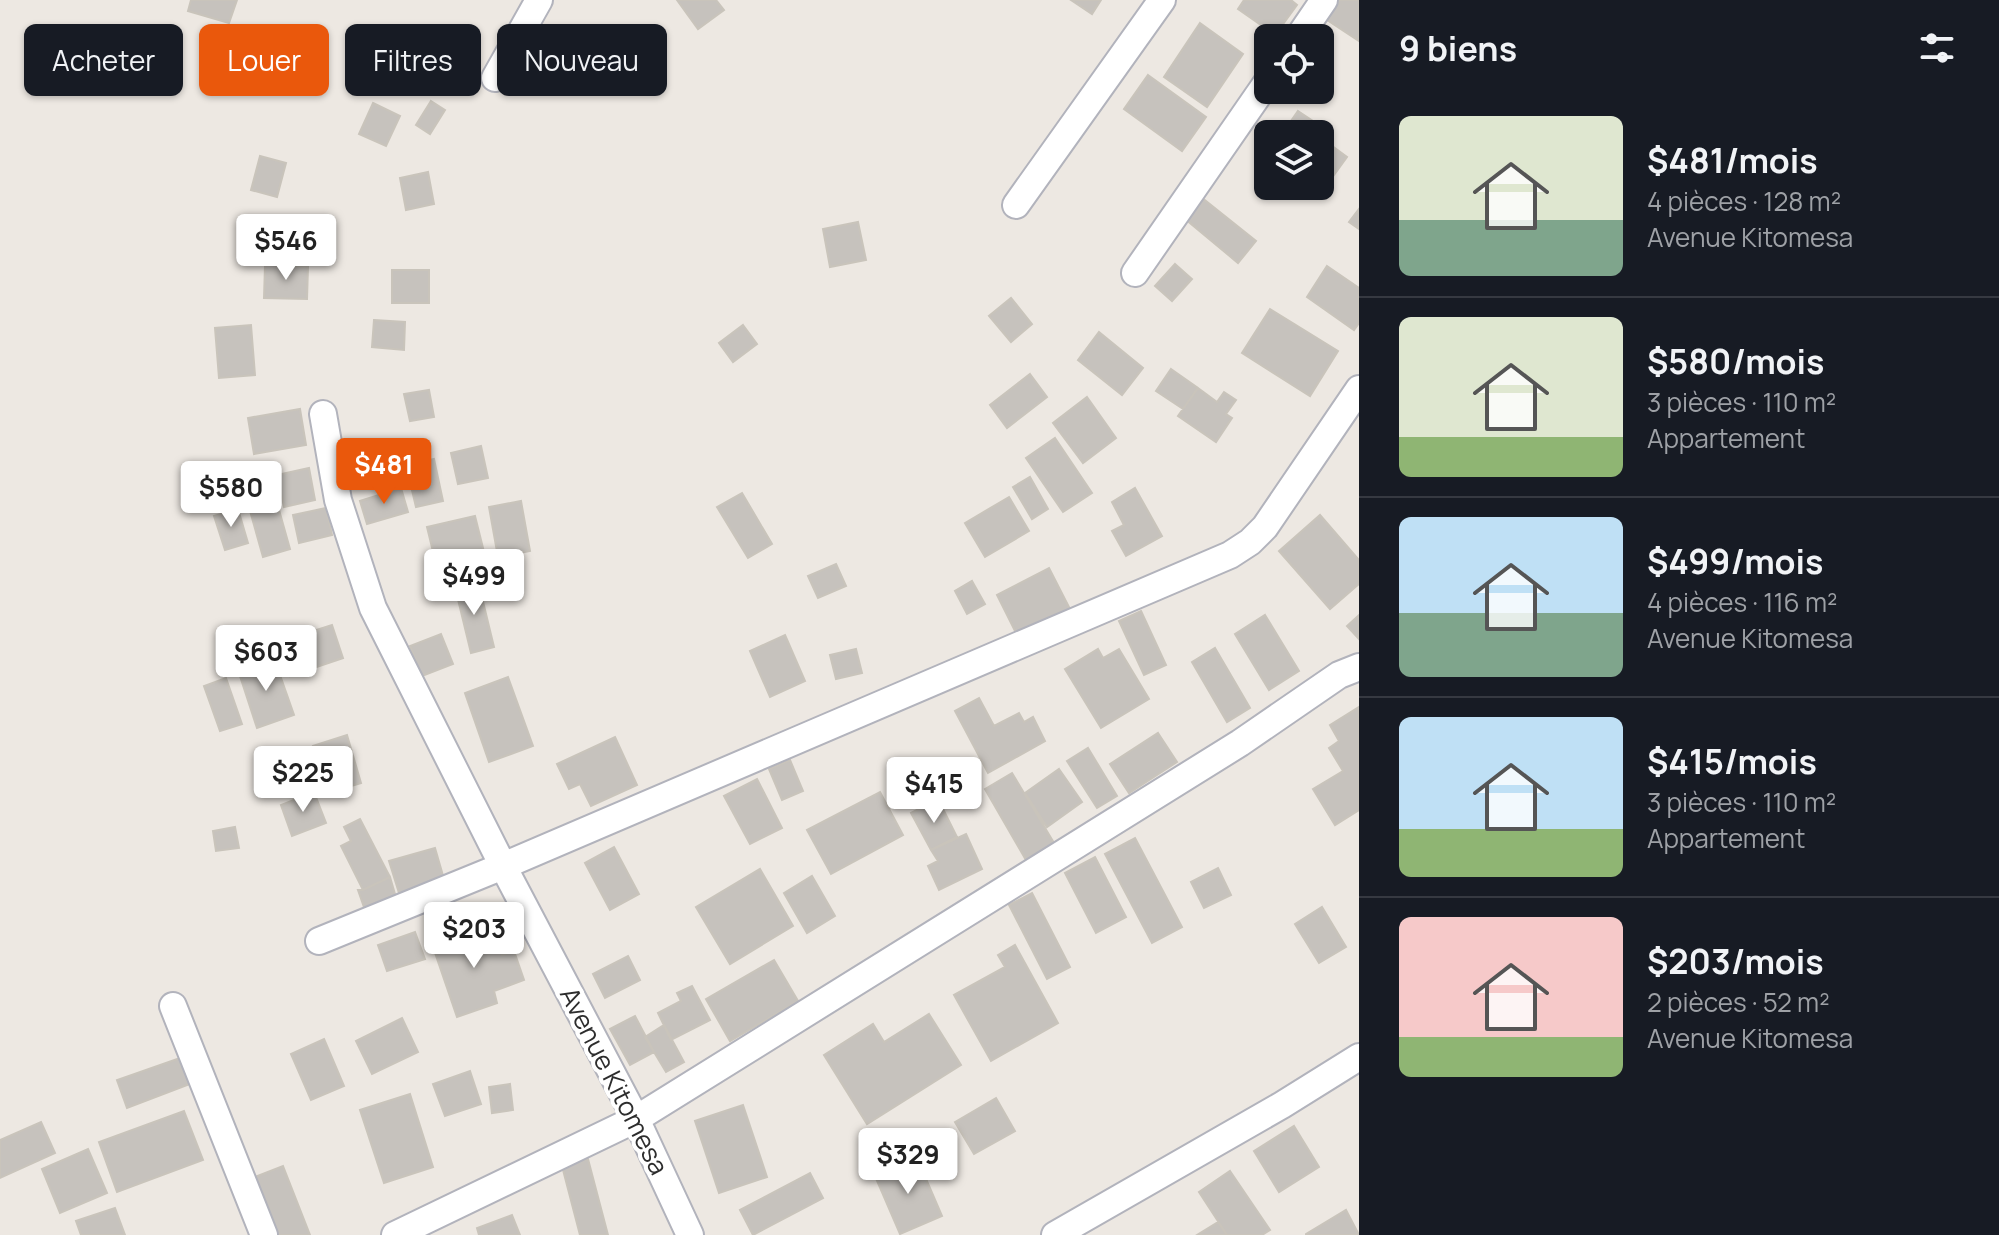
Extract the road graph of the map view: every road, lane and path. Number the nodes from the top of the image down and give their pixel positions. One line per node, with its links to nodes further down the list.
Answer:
1 (539, 0): 5 (street)
2 (1162, 0): 7 (street)
3 (1324, 0): 4 (street)
4 (1308, 24)
5 (495, 78)
6 (1254, 101): 8 (street)
7 (1016, 205)
8 (1135, 273)
9 (1357, 399): 12 (street)
10 (323, 414): 12 (street, Avenue Kitomesa)
11 (1359, 667): 16 (street)
12 (503, 866): 13 (street); 16 (street, Avenue Kitomesa)
13 (319, 941)
14 (173, 1006): 17 (street)
15 (1359, 1057): 20 (street)
16 (636, 1119): 18 (street); 19 (street, Avenue Kitomesa)
17 (264, 1235)
18 (395, 1235)
19 (690, 1235)
20 (1055, 1235)

